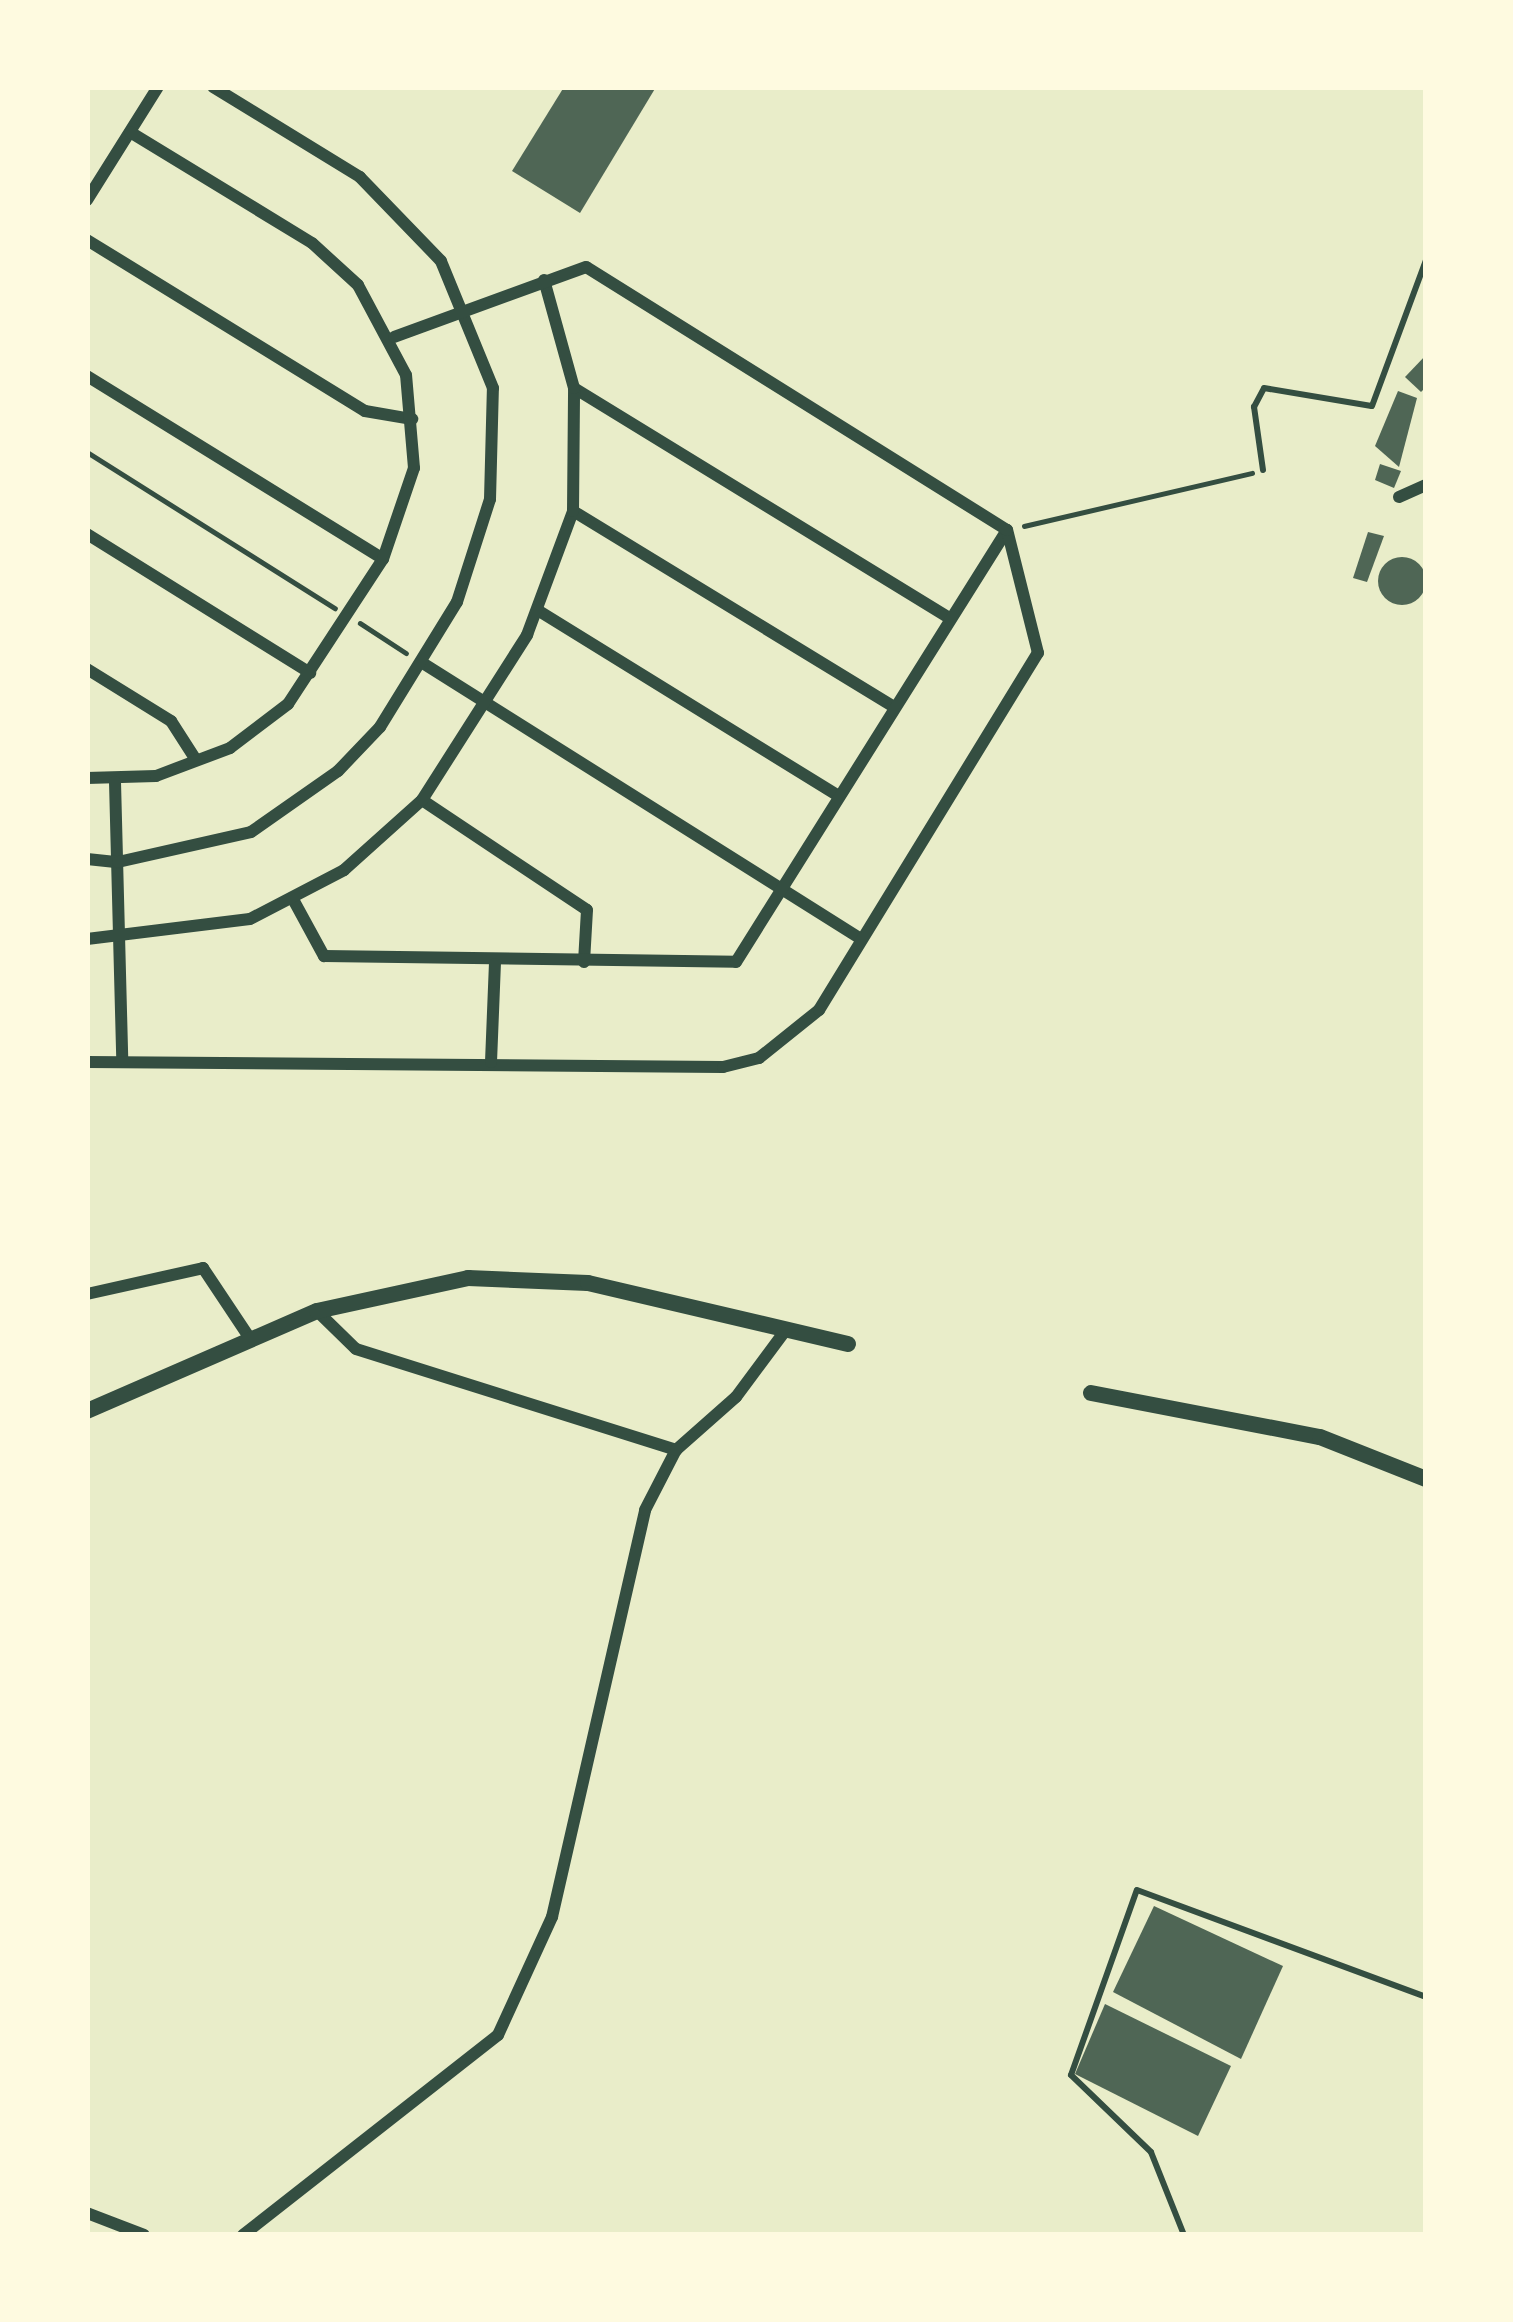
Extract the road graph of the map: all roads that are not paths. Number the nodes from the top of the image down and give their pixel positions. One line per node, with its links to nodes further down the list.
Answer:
1 (158, 87): 3 (street)
2 (213, 87): 8 (street)
3 (130, 132): 4 (street); 9 (street)
4 (87, 200)
5 (87, 240): 12 (street)
6 (1426, 260): 13 (lane)
7 (544, 280): 8 (street); 11 (street); 17 (street)
8 (466, 307): 9 (street); 22 (street)
9 (394, 337): 12 (street)
10 (87, 376): 19 (street)
11 (574, 388): 16 (street); 21 (street)
12 (412, 419): 19 (street)
13 (1263, 470)
14 (1426, 485): 15 (street)
15 (1399, 497)
16 (573, 511): 20 (street); 26 (street)
17 (1006, 530): 21 (street); 37 (street)
18 (87, 534): 24 (street)
19 (382, 559): 24 (street)
20 (539, 610): 25 (street); 30 (street)
21 (949, 618): 26 (street)
22 (421, 662): 25 (street); 33 (street)
23 (87, 669): 27 (street)
24 (310, 673): 27 (street)
25 (484, 702): 31 (street); 34 (street)
26 (894, 707): 30 (street)
27 (196, 760): 29 (street)
28 (87, 778): 29 (street)
29 (115, 782): 33 (street)
30 (838, 796): 34 (street)
31 (422, 800): 35 (street); 39 (street)
32 (87, 859): 33 (street)
33 (118, 862): 38 (street)
34 (782, 886): 37 (street); 39 (street)
35 (293, 901): 38 (street); 40 (street)
36 (87, 939): 38 (street)
37 (861, 939): 43 (street)
38 (116, 940): 41 (street)
39 (584, 962): 40 (street)
40 (495, 964): 43 (street)
41 (122, 1058): 42 (street); 43 (street)
42 (87, 1062)
43 (491, 1062)
44 (87, 1294): 47 (street)
45 (317, 1311): 46 (main road); 47 (main road); 51 (street)
46 (785, 1331): 48 (main road); 51 (street)
47 (251, 1340): 50 (main road)
48 (848, 1344)
49 (1091, 1393): 52 (main road)
50 (87, 1411)
51 (676, 1450): 56 (street)
52 (1426, 1479)
53 (1426, 1996): 57 (lane)
54 (87, 2213): 55 (street)
55 (144, 2235)
56 (243, 2235)
57 (1184, 2235)

